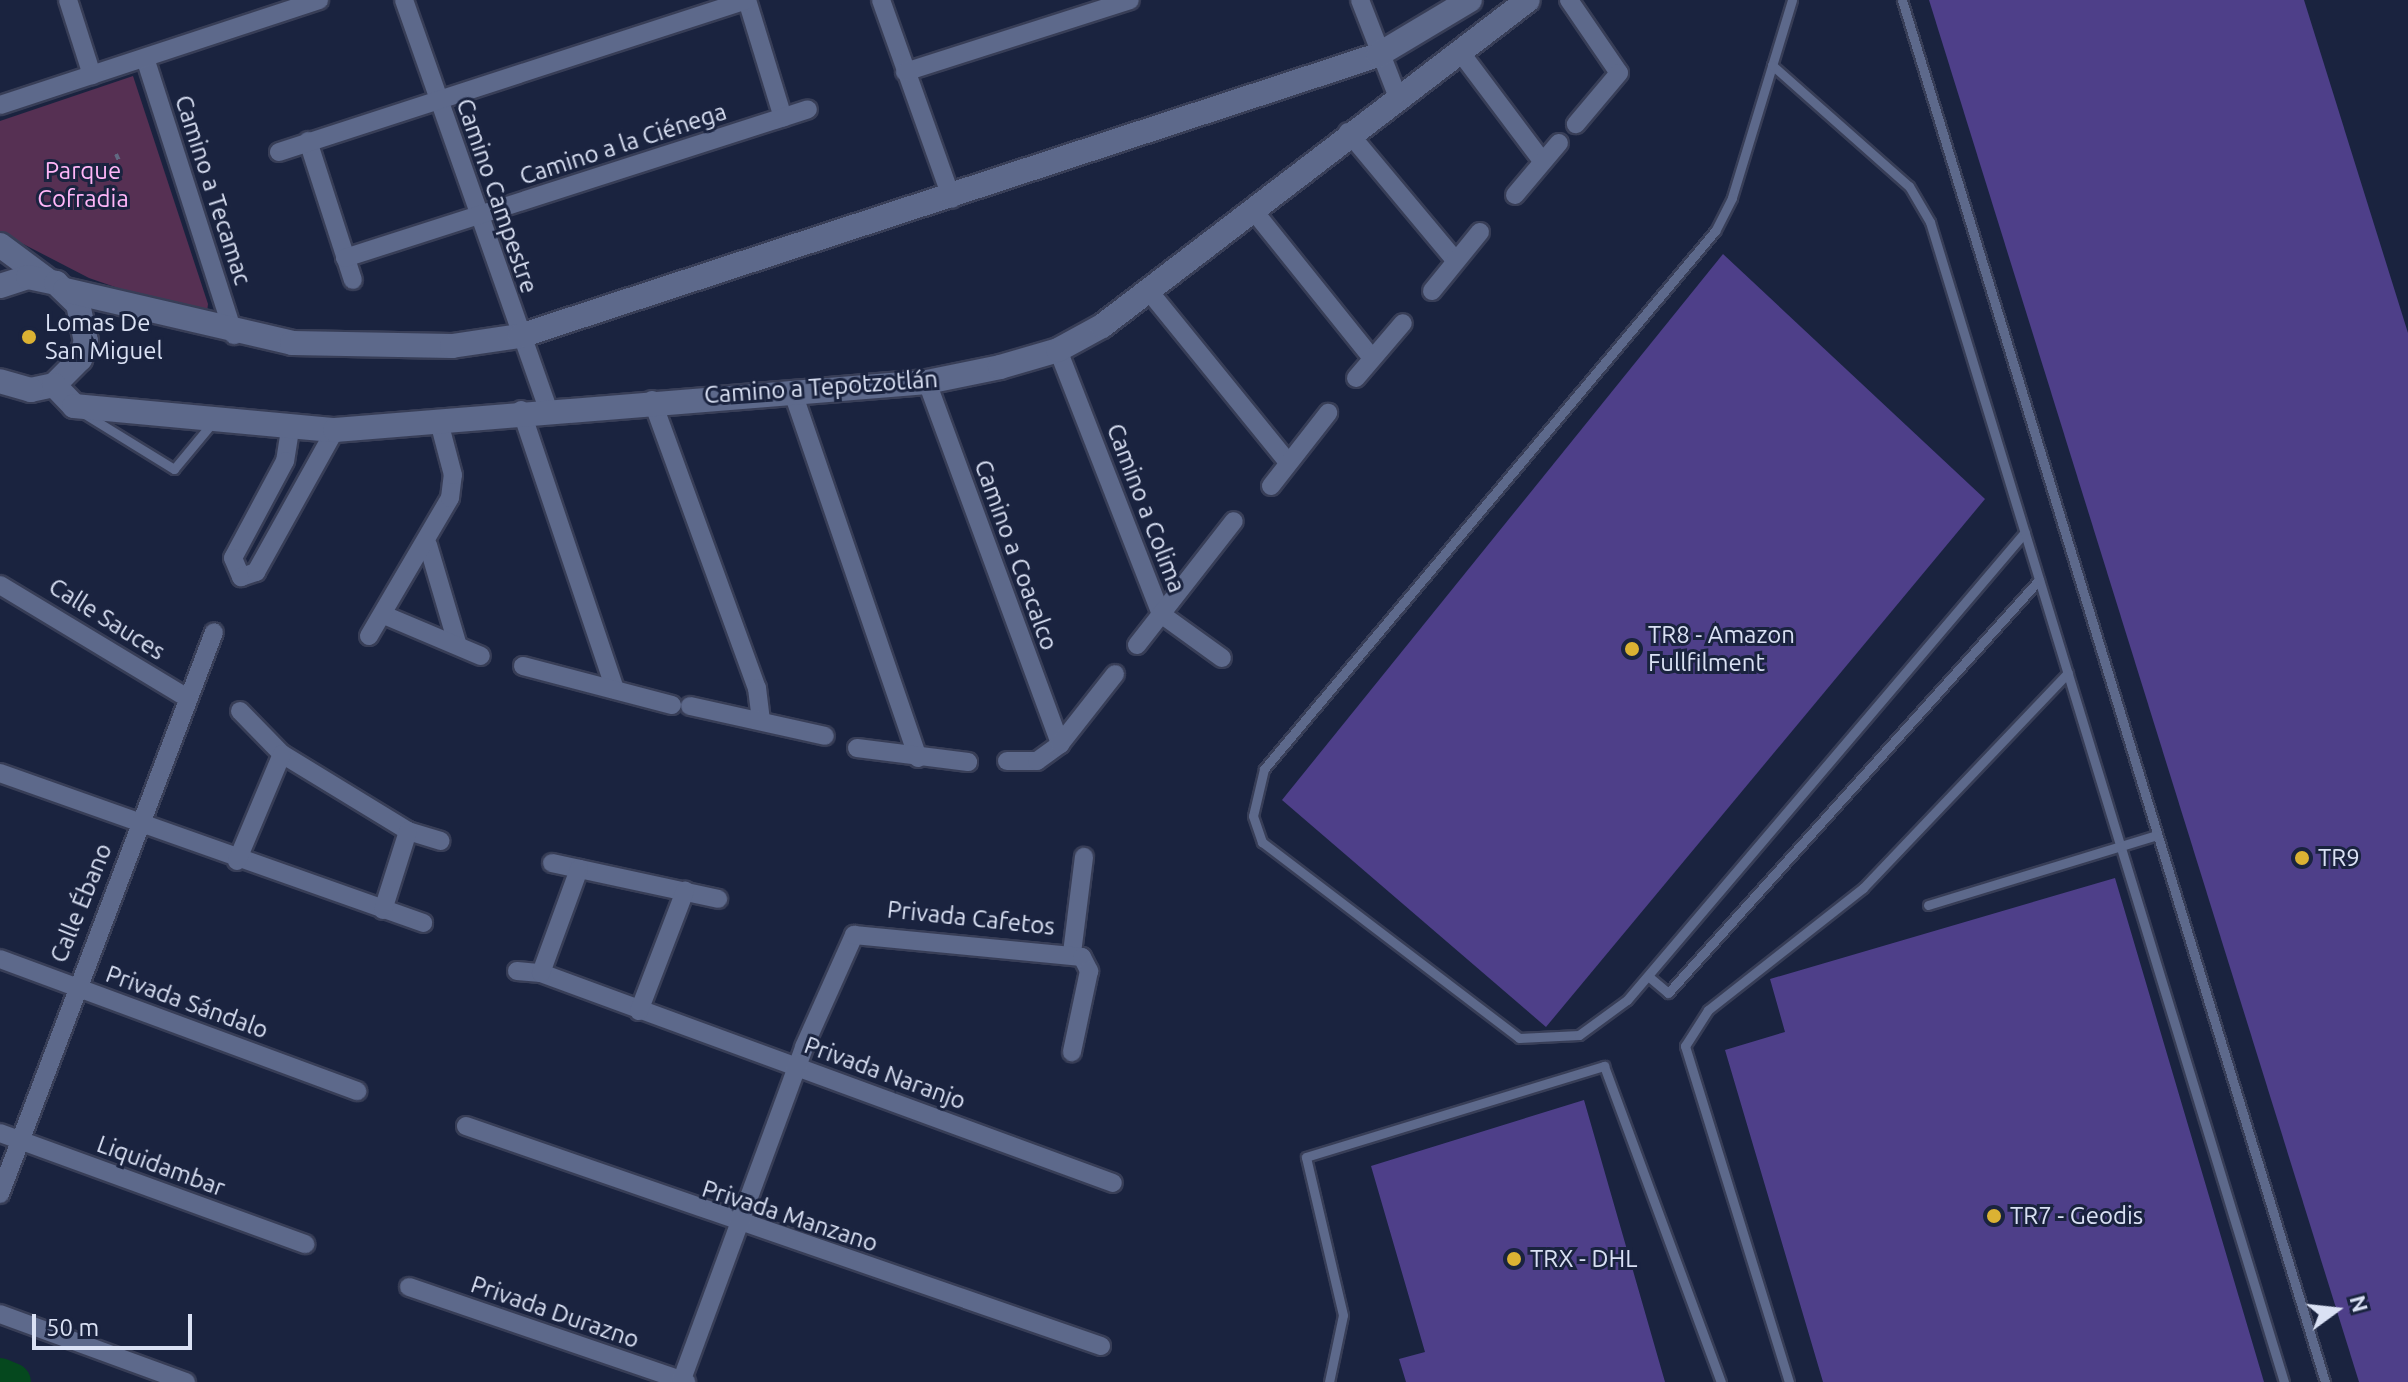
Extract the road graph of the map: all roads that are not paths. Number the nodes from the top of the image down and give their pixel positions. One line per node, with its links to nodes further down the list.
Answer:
1 (68, 0): 19 (street)
2 (319, 0): 13 (street)
3 (404, 0): 21 (street, Camino Campestre)
4 (747, 0): 21 (street); 24 (street)
5 (881, 0): 18 (street)
6 (1130, 0): 18 (street)
7 (1360, 0): 15 (street)
8 (1470, 0): 15 (main road)
9 (1528, 0): 14 (main road, Camino a Tepotzotlán)
10 (1569, 0): 25 (street)
11 (1792, 0): 17 (lane)
12 (1902, 0): 96 (lane)
13 (271, 7): 16 (street)
14 (1461, 53): 20 (main road, Camino a Tepotzotlán); 30 (street)
15 (1378, 55): 20 (street); 32 (main road)
16 (146, 61): 19 (street); 45 (street, Camino a Tecamac)
17 (1772, 65): 67 (lane); 112 (lane)
18 (905, 72): 32 (street)
19 (92, 75): 22 (street)
20 (1397, 95): 26 (main road, Camino a Tepotzotlán)
21 (438, 99): 27 (street); 34 (street, Camino Campestre)
22 (0, 105)
23 (808, 109): 24 (street, Camino a la Ciénega)
24 (783, 118): 34 (street, Camino a la Ciénega)
25 (1576, 124)
26 (1348, 132): 33 (main road, Camino a Tepotzotlán); 38 (street)
27 (308, 141): 29 (street); 37 (street)
28 (1559, 143): 30 (street)
29 (279, 152)
30 (1542, 161): 31 (street)
31 (1515, 195)
32 (952, 199): 46 (main road)
33 (1253, 210): 42 (main road, Camino a Tepotzotlán); 48 (street)
34 (477, 216): 37 (street, Camino a la Ciénega); 46 (street, Camino Campestre)
35 (1480, 232): 38 (street)
36 (0, 245): 40 (main road)
37 (345, 258): 39 (street)
38 (1455, 260): 43 (street)
39 (353, 280)
40 (56, 284): 41 (main road); 45 (main road); 52 (main road)
41 (0, 286)
42 (1148, 290): 47 (main road, Camino a Tepotzotlán); 64 (street)
43 (1432, 291)
44 (1403, 323): 48 (street)
45 (234, 335): 46 (main road)
46 (520, 336): 57 (street, Camino Campestre)
47 (1058, 350): 51 (main road, Camino a Tepotzotlán); 71 (street, Camino a Colima)
48 (1372, 358): 49 (street)
49 (1356, 378)
50 (0, 381): 52 (main road)
51 (927, 382): 53 (main road, Camino a Tepotzotlán); 87 (street, Camino a Coacalco)
52 (42, 388): 55 (main road); 56 (main road)
53 (792, 390): 54 (main road, Camino a Tepotzotlán); 90 (street)
54 (652, 400): 57 (main road, Camino a Tepotzotlán); 85 (street)
55 (0, 404)
56 (74, 406): 60 (main road, Camino a Tepotzotlán); 60 (lane)
57 (547, 407): 58 (main road, Camino a Tepotzotlán)
58 (521, 410): 61 (main road, Camino a Tepotzotlán); 82 (street)
59 (1328, 413): 64 (street)
60 (213, 421): 62 (main road, Camino a Tepotzotlán)
61 (439, 422): 63 (main road, Camino a Tepotzotlán); 68 (street)
62 (290, 430): 63 (main road, Camino a Tepotzotlán); 63 (street)
63 (335, 430)
64 (1288, 462): 65 (street)
65 (1271, 486)
66 (1234, 521): 71 (street)
67 (2025, 532): 69 (lane); 112 (lane)
68 (428, 545): 72 (street); 76 (street)
69 (2039, 580): 80 (lane); 112 (lane)
70 (0, 585): 83 (street, Calle Sauces)
71 (1161, 614): 75 (street); 78 (street, Camino a Colima)
72 (384, 615): 74 (street); 76 (street)
73 (214, 632): 83 (street, Calle Ébano)
74 (369, 636)
75 (1137, 645)
76 (458, 646): 77 (street)
77 (481, 656)
78 (1222, 658)
79 (523, 666): 82 (street)
80 (2068, 673): 98 (lane); 132 (lane)
81 (1115, 674): 87 (street)
82 (615, 690): 85 (street)
83 (187, 698): 94 (street, Calle Ébano)
84 (240, 711): 89 (street)
85 (761, 721): 86 (street)
86 (825, 736)
87 (1060, 744): 91 (street)
88 (857, 748): 90 (street)
89 (282, 754): 95 (street); 100 (street)
90 (918, 758): 92 (street)
91 (1007, 761)
92 (968, 762)
93 (0, 773): 94 (street)
94 (138, 825): 100 (street); 113 (street, Calle Ébano)
95 (408, 831): 97 (street); 106 (street)
96 (2157, 835): 98 (lane); 134 (lane)
97 (441, 841)
98 (2121, 844): 105 (lane); 133 (lane)
99 (1084, 857): 108 (street)
100 (237, 861): 106 (street)
101 (552, 863): 102 (street)
102 (579, 869): 103 (street); 111 (street)
103 (685, 891): 104 (street); 114 (street)
104 (718, 899)
105 (1928, 905)
106 (383, 910): 107 (street)
107 (423, 923)
108 (1077, 955): 115 (street); 116 (street, Privada Cafetos)
109 (0, 959): 113 (street, Privada Sándalo)
110 (517, 971): 111 (street, Privada Naranjo)
111 (541, 973): 114 (street, Privada Naranjo)
112 (1648, 976)
113 (74, 987): 117 (street, Privada Sándalo); 120 (street, Calle Ébano)
114 (639, 1011): 116 (street, Privada Naranjo)
115 (1072, 1052)
116 (797, 1066): 121 (street, Privada Naranjo); 123 (street)
117 (357, 1091)
118 (466, 1126): 123 (street, Privada Manzano)
119 (0, 1133): 120 (street, Liquidambar)
120 (20, 1141): 122 (street, Calle Ébano); 124 (street, Liquidambar)
121 (1113, 1183)
122 (0, 1194)
123 (738, 1225): 127 (street, Privada Manzano); 128 (street)
124 (305, 1244)
125 (409, 1287): 128 (street, Privada Durazno)
126 (0, 1314): 129 (street)
127 (1101, 1346)
128 (683, 1381)
129 (186, 1382)
130 (1329, 1382): 131 (lane)
131 (1721, 1382)
132 (1789, 1382)
133 (2284, 1382)
134 (2325, 1382)

